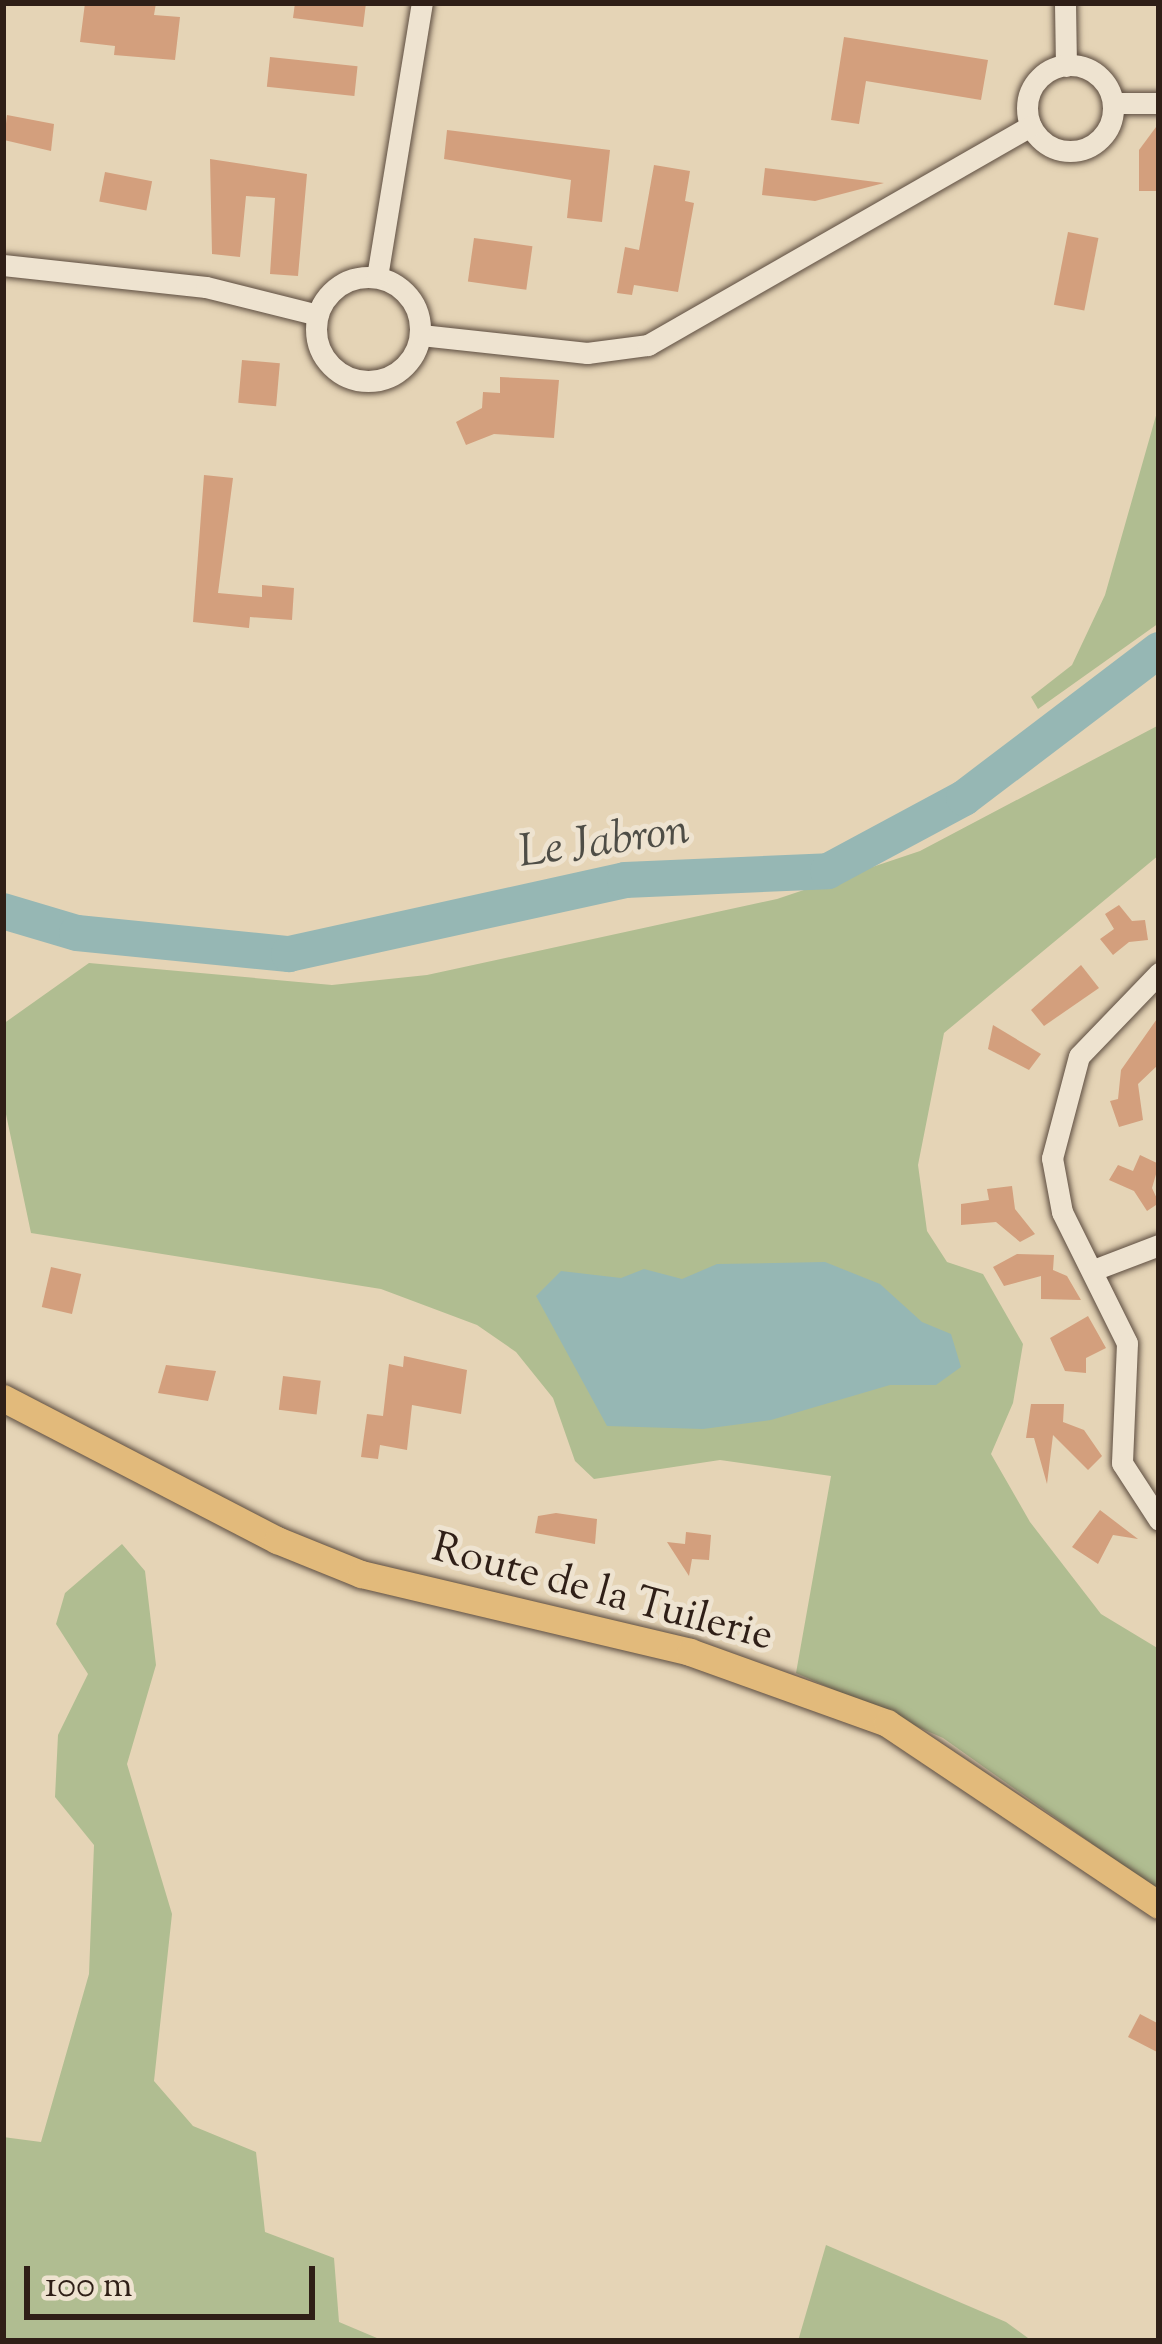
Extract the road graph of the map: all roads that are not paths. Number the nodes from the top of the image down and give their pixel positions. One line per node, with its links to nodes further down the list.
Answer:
1 (422, 3): 8 (street)
2 (1065, 3): 3 (street)
3 (1066, 66): 5 (street); 6 (street)
4 (1159, 103): 5 (street)
5 (1113, 104): 6 (street)
6 (1031, 126): 10 (street)
7 (3, 265): 9 (street)
8 (377, 278): 9 (street); 10 (street)
9 (318, 315): 10 (street)
10 (421, 334)
11 (1159, 973): 13 (street)
12 (1159, 1245): 13 (street)
13 (1096, 1269): 15 (street)
14 (3, 1398): 16 (main road, Route de la Tuilerie)
15 (1159, 1520)
16 (1159, 1905)

